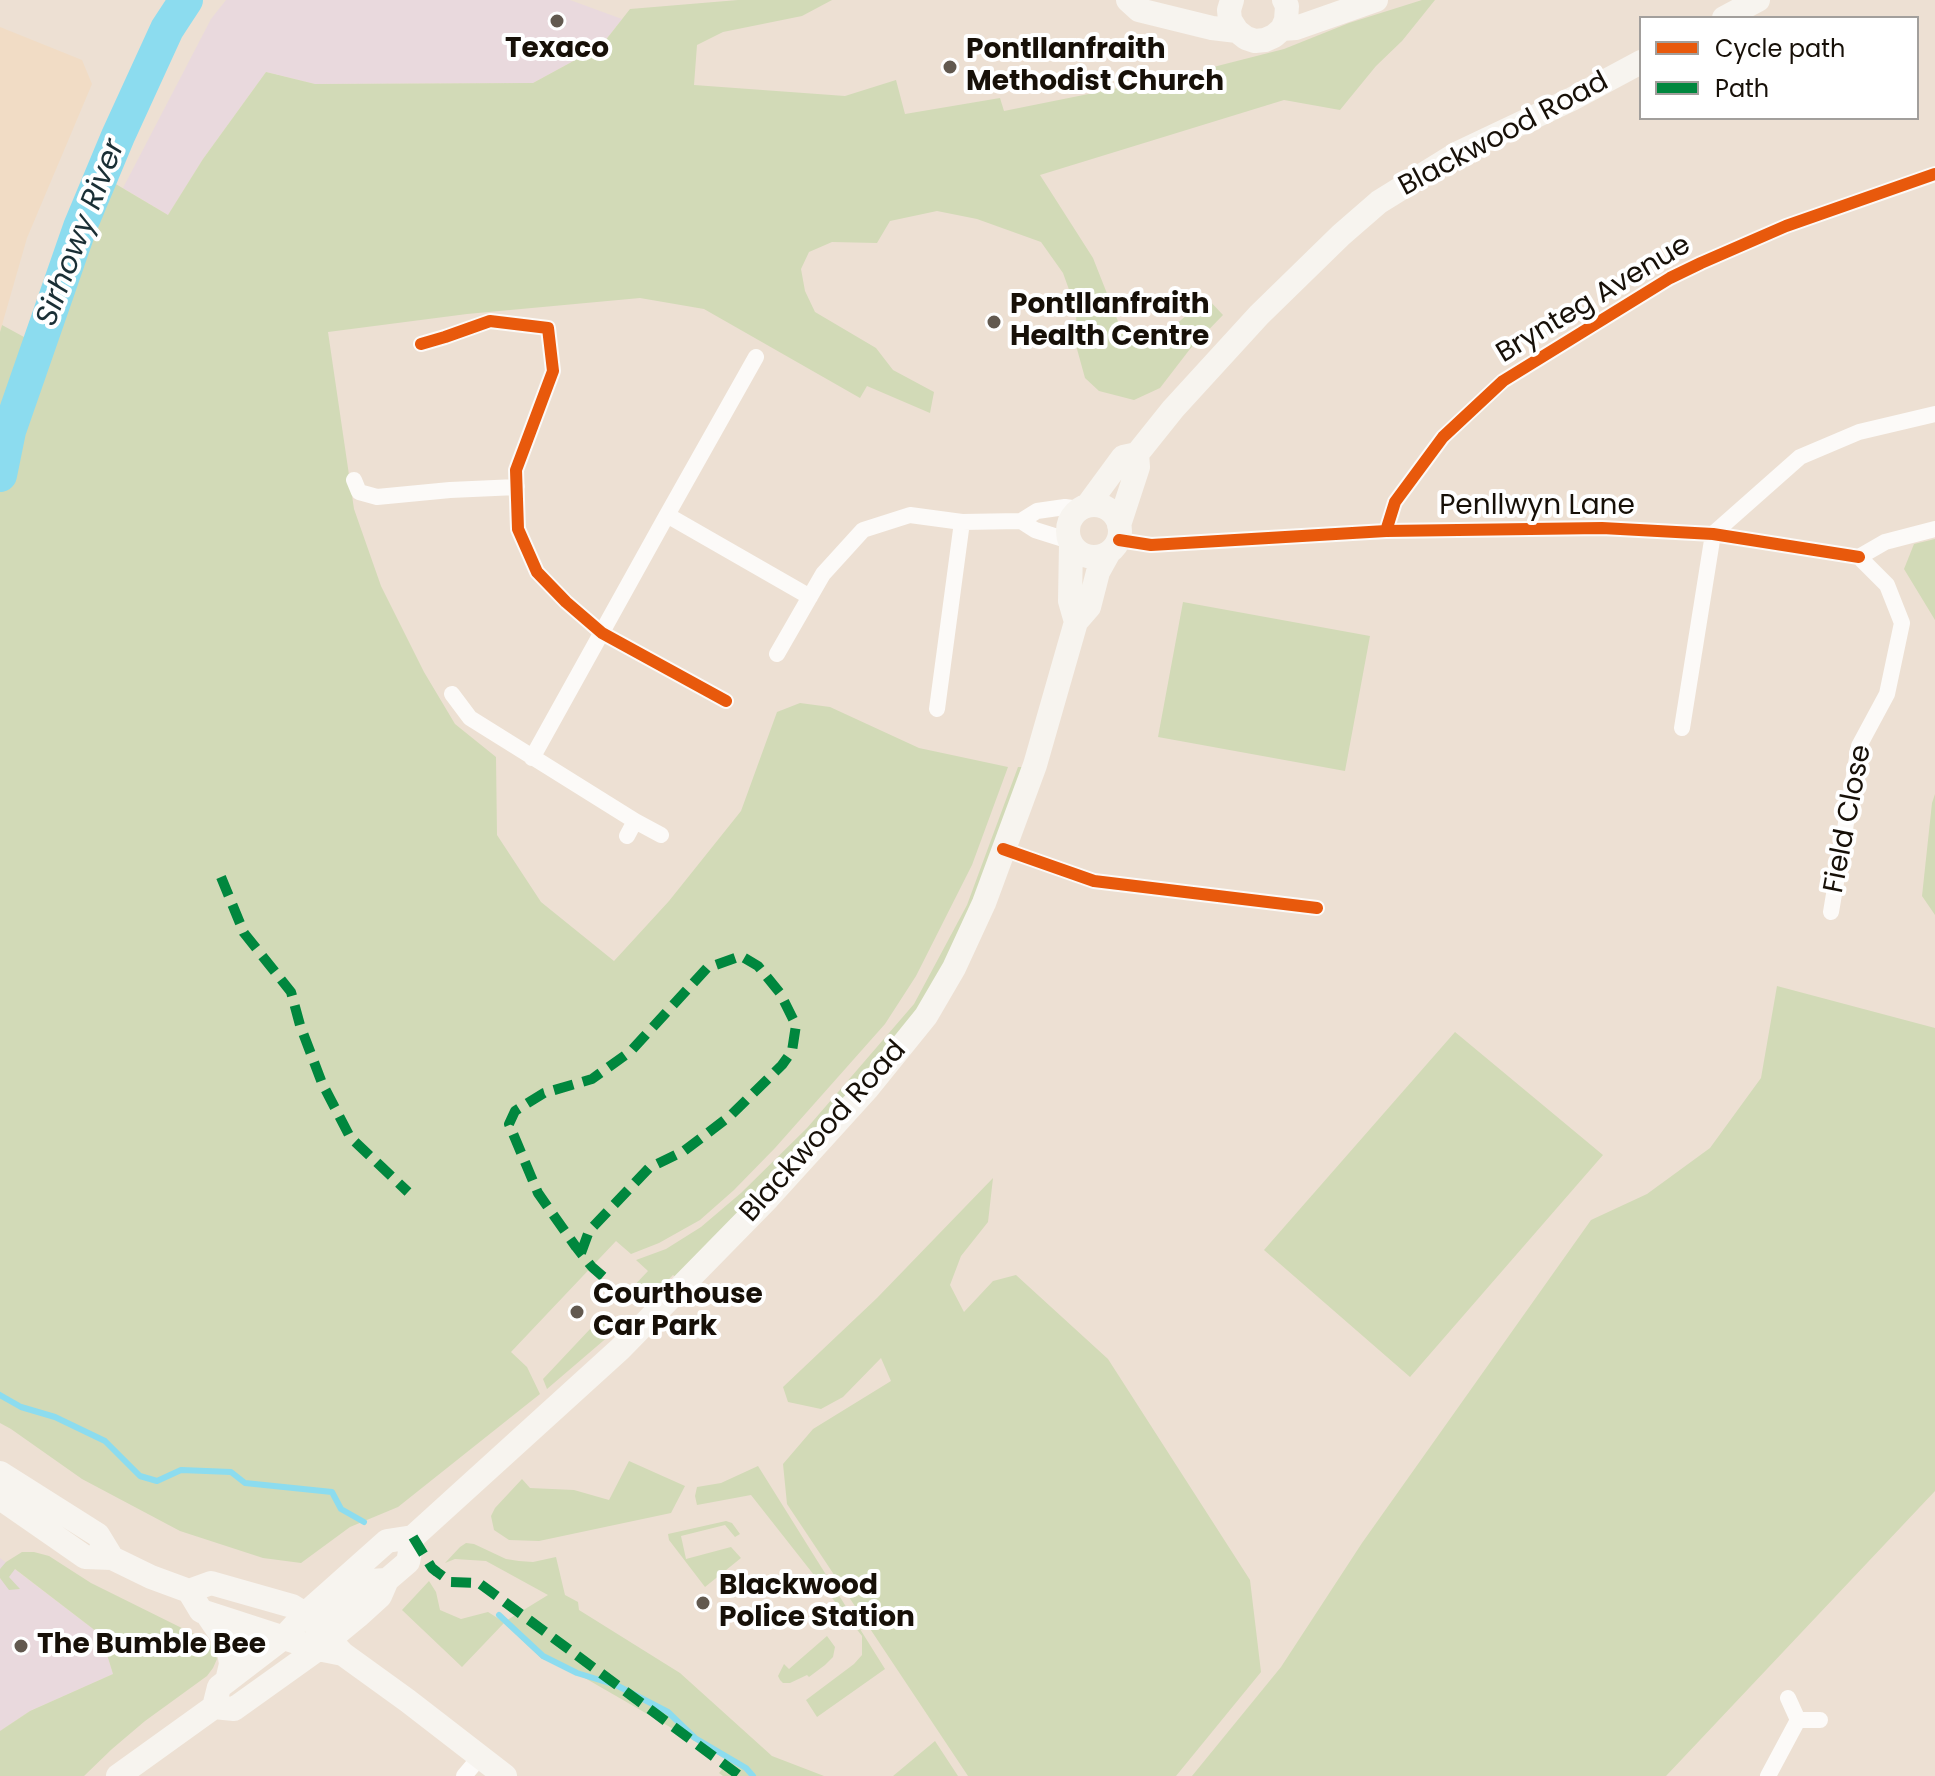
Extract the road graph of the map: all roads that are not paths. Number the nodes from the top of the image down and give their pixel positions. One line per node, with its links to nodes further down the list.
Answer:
1 (1128, 0): 8 (main road)
2 (1232, 0): 8 (main road)
3 (1284, 0): 7 (main road)
4 (1376, 0): 7 (main road)
5 (1758, 0): 6 (main road)
6 (1728, 16)
7 (1282, 29): 8 (main road)
8 (1237, 31)
9 (1639, 63): 14 (main road, Blackwood Road)
10 (1935, 174): 22 (street, Brynteg Avenue)
11 (421, 344): 16 (street)
12 (756, 357): 18 (street)
13 (1935, 414): 23 (street)
14 (1137, 454): 17 (main road, Blackwood Road); 24 (main road, Blackwood Road)
15 (354, 480): 16 (street)
16 (517, 487): 29 (street)
17 (1084, 508): 19 (street); 24 (main road); 25 (main road)
18 (667, 515): 27 (street); 29 (street)
19 (1021, 521): 20 (street); 25 (street)
20 (962, 522): 27 (street); 33 (street)
21 (1935, 529): 26 (street)
22 (1386, 531): 23 (street, Penllwyn Lane); 24 (street, Penllwyn Lane)
23 (1713, 534): 26 (street, Penllwyn Lane); 34 (street)
24 (1115, 539): 25 (main road); 28 (main road, Blackwood Road)
25 (1070, 542): 28 (main road, Blackwood Road)
26 (1859, 557): 39 (street, Field Close)
27 (810, 597): 30 (street)
28 (1076, 622): 37 (main road, Blackwood Road)
29 (602, 633): 32 (street); 35 (street)
30 (777, 654)
31 (452, 694): 35 (street)
32 (726, 701)
33 (937, 709)
34 (1682, 728)
35 (532, 758): 36 (street)
36 (661, 835)
37 (1003, 849): 38 (street); 42 (main road, Blackwood Road)
38 (1317, 908)
39 (1831, 912)
40 (0, 1473): 43 (main road)
41 (0, 1498): 43 (main road)
42 (413, 1537): 46 (main road, Blackwood Road); 46 (main road, Blackwood Road)
43 (112, 1558): 44 (main road)
44 (189, 1591): 45 (main road); 46 (main road)
45 (207, 1614): 46 (main road); 47 (main road)
46 (312, 1635): 47 (main road); 49 (main road); 52 (main road)
47 (227, 1681): 49 (main road)
48 (1788, 1698): 50 (street)
49 (214, 1707): 53 (main road)
50 (1798, 1720): 51 (street); 56 (street)
51 (1820, 1720)
52 (480, 1757): 54 (street); 55 (main road)
53 (118, 1776)
54 (464, 1776)
55 (505, 1776)
56 (1768, 1776)

